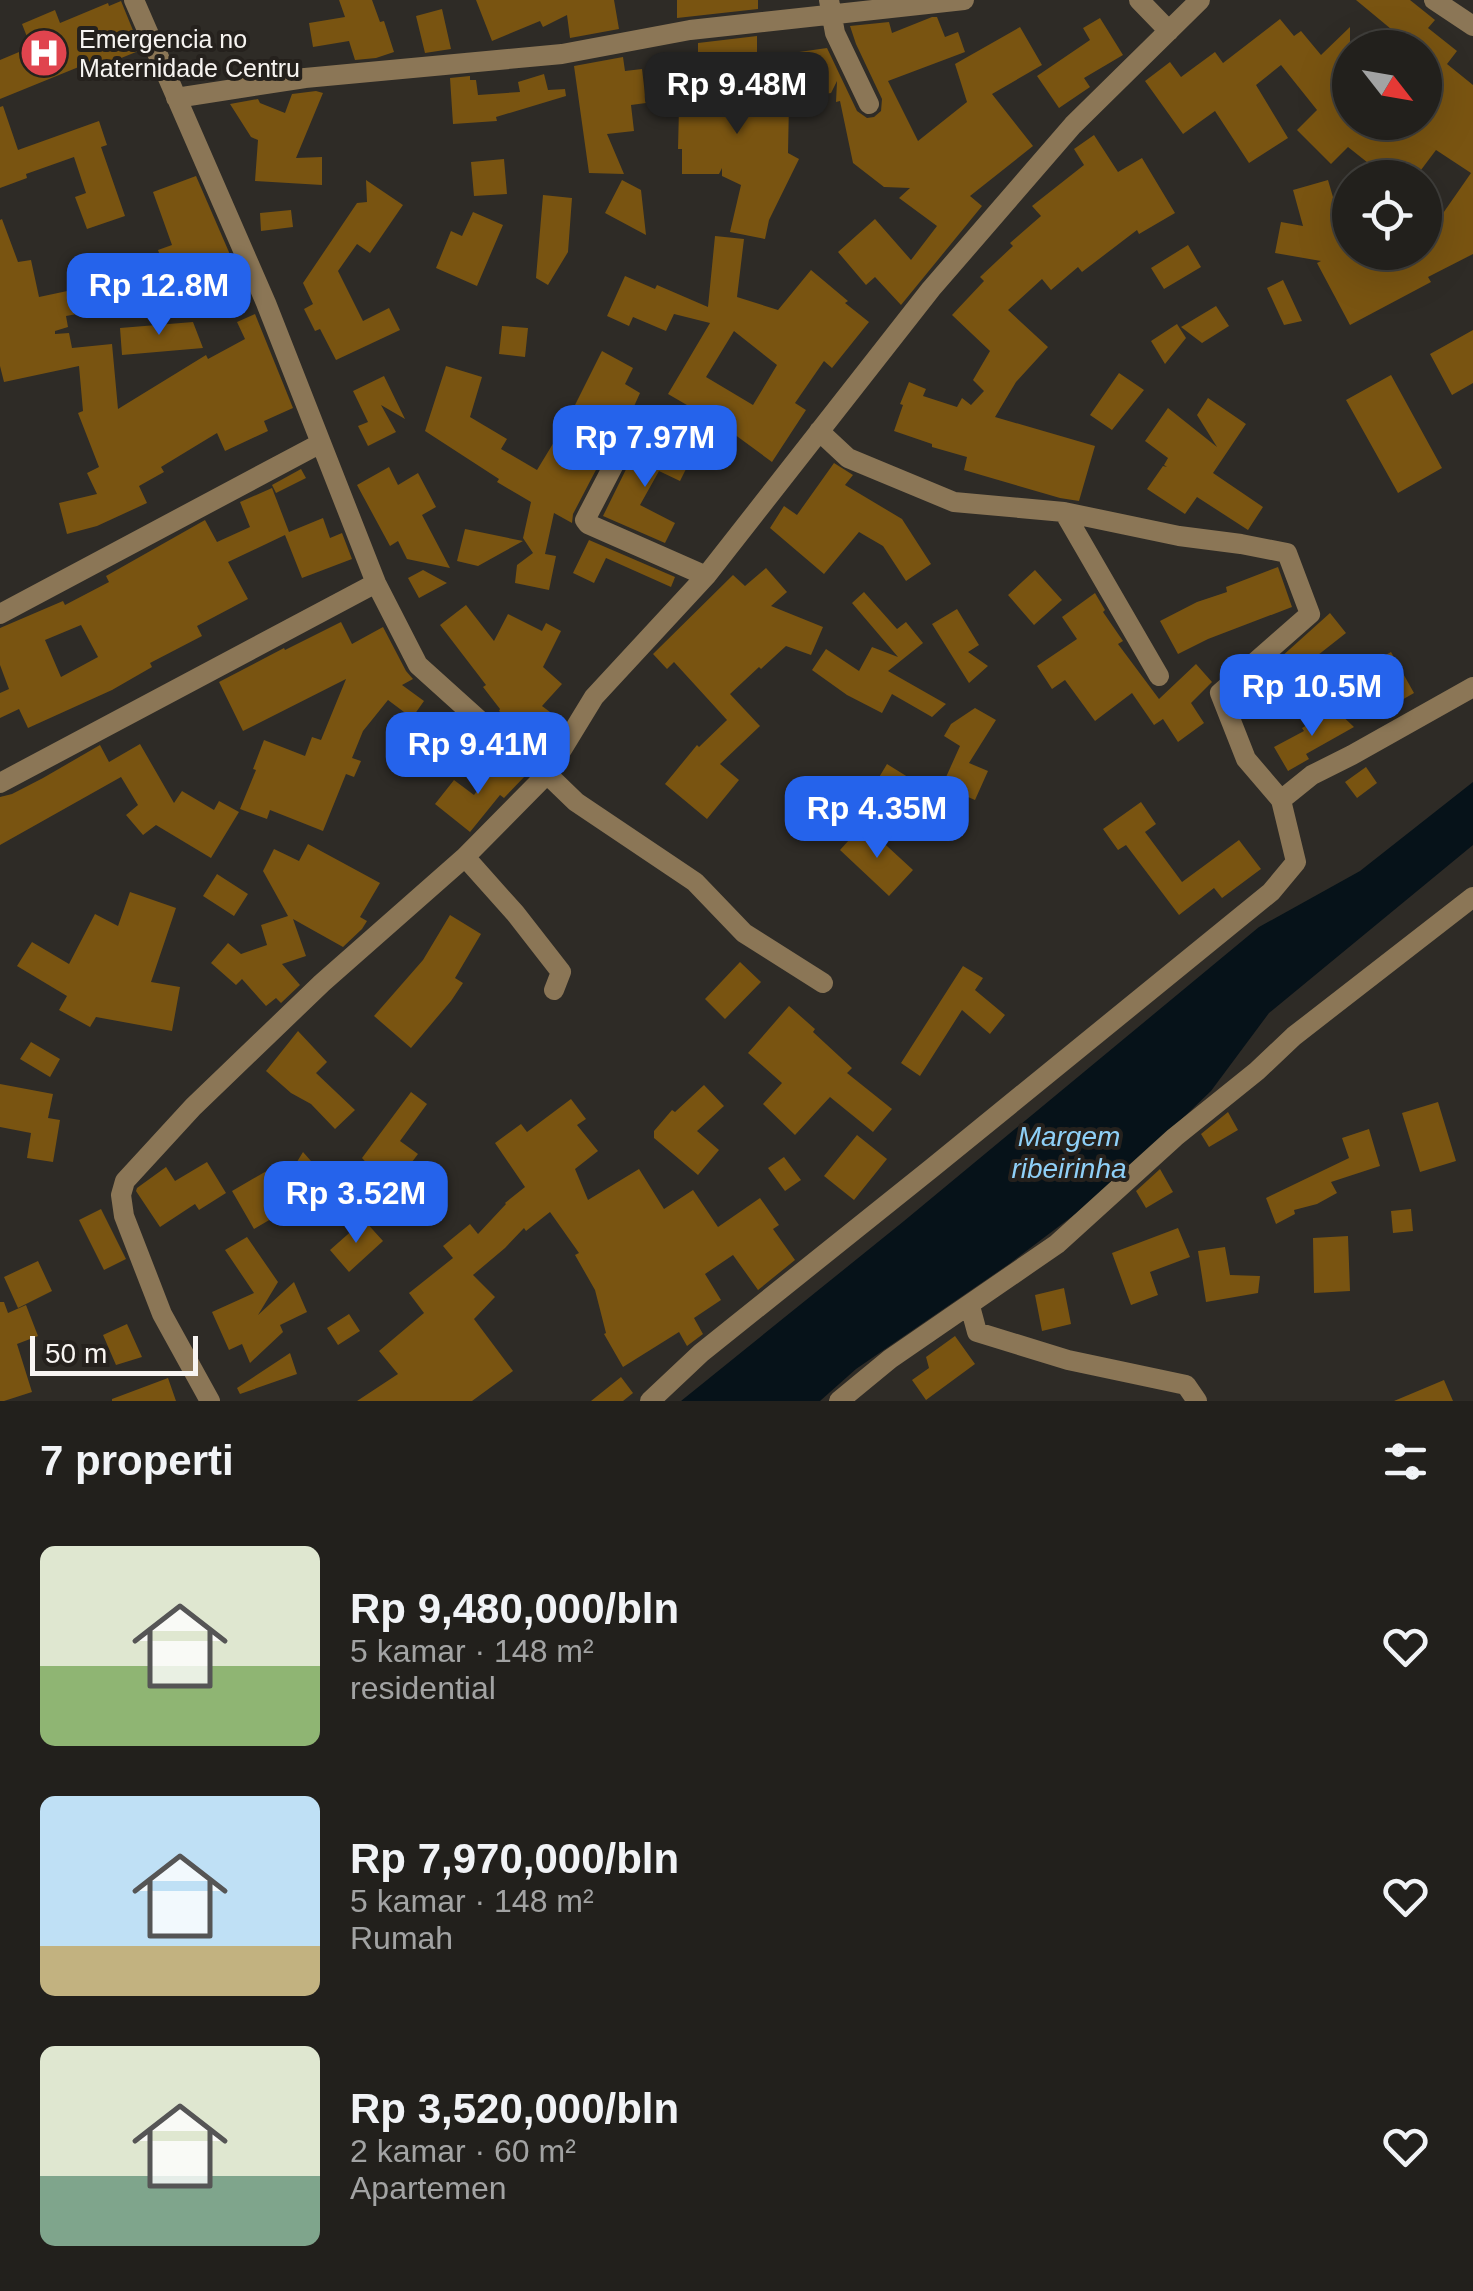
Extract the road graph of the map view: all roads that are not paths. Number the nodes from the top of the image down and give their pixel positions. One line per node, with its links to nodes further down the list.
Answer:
1 (134, 0): 9 (street)
2 (964, 0): 6 (street)
3 (1139, 0): 8 (street)
4 (1200, 0): 8 (street)
5 (1434, 0): 7 (street)
6 (830, 7): 9 (street); 10 (street)
7 (1473, 26)
8 (1169, 30): 11 (street)
9 (176, 98): 12 (street)
10 (870, 104)
11 (820, 431): 14 (street); 15 (street)
12 (320, 443): 16 (street); 17 (street)
13 (622, 447): 15 (street)
14 (1064, 512): 18 (street); 22 (street)
15 (706, 576): 20 (street)
16 (376, 583): 20 (street); 21 (street)
17 (0, 614)
18 (1158, 676)
19 (1473, 687): 22 (street)
20 (547, 774): 23 (street); 25 (street)
21 (0, 783)
22 (1281, 800): 29 (street)
23 (465, 857): 26 (street); 28 (street)
24 (1473, 897): 27 (street)
25 (824, 983)
26 (554, 990)
27 (970, 1306): 30 (street); 31 (street)
28 (210, 1401)
29 (650, 1401)
30 (839, 1401)
31 (1197, 1401)

